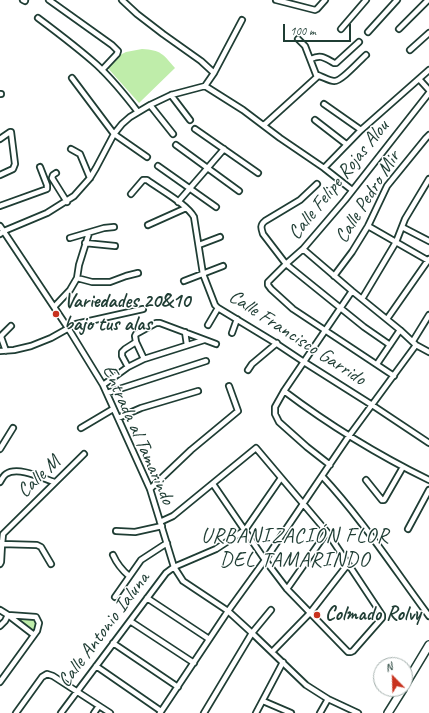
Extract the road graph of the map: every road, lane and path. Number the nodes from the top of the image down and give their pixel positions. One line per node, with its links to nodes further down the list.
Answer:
1 (49, 0): 19 (street)
2 (122, 0): 21 (street)
3 (276, 0): 4 (street)
4 (325, 0)
5 (366, 0): 11 (street)
6 (397, 0): 12 (street)
7 (428, 0): 10 (street)
8 (38, 18): 19 (street)
9 (242, 20): 21 (street)
10 (399, 29)
11 (341, 30)
12 (368, 32)
13 (429, 33): 16 (street)
14 (298, 39): 18 (street)
15 (359, 42): 18 (street)
16 (410, 50)
17 (366, 55): 22 (street)
18 (311, 59): 22 (street)
19 (102, 70): 30 (street)
20 (429, 70): 24 (street)
21 (214, 73): 25 (street)
22 (317, 74): 33 (street)
23 (72, 78): 37 (street)
24 (419, 79): 26 (street); 35 (street)
25 (205, 86): 27 (street); 33 (street)
26 (429, 92): 57 (street, Calle Felipe Rojas Alou)
27 (171, 96): 29 (street); 31 (street)
28 (324, 104): 35 (street)
29 (150, 105): 30 (street); 38 (street)
30 (138, 112): 37 (street)
31 (190, 120)
32 (315, 120): 41 (street)
33 (264, 125): 49 (street)
34 (195, 129): 43 (street)
35 (361, 130): 41 (street)
36 (0, 132): 40 (street)
37 (114, 134): 45 (street); 53 (street)
38 (172, 134)
39 (429, 135): 67 (street, Calle Pedro Mir)
40 (2, 137): 52 (street)
41 (346, 144): 49 (street)
42 (176, 145): 48 (street)
43 (224, 148): 48 (street); 51 (street)
44 (71, 149): 53 (street)
45 (147, 157)
46 (158, 166): 56 (street)
47 (40, 167): 62 (street)
48 (207, 168): 56 (street); 58 (street)
49 (324, 168): 57 (street)
50 (56, 173): 60 (street)
51 (258, 173)
52 (0, 174)
53 (90, 178): 60 (street)
54 (429, 179): 69 (street)
55 (317, 184): 81 (street)
56 (190, 188): 61 (street); 63 (street)
57 (352, 190): 79 (street, Calle Felipe Rojas Alou)
58 (239, 191)
59 (131, 194): 61 (street, Calle Francisco Garrido)
60 (66, 202): 70 (street)
61 (178, 202): 64 (street, Calle Francisco Garrido)
62 (0, 206)
63 (216, 207)
64 (186, 208): 65 (street); 77 (street, Calle Francisco Garrido)
65 (148, 225)
66 (0, 226): 70 (street, Entrada al Tamarindo)
67 (368, 226): 74 (street); 85 (street, Calle Pedro Mir)
68 (114, 227): 71 (street)
69 (402, 227): 74 (street); 75 (street)
70 (2, 232): 90 (street, Entrada al Tamarindo)
71 (89, 233): 73 (street); 76 (street)
72 (220, 237): 77 (street)
73 (70, 238)
74 (396, 242): 80 (street); 89 (street)
75 (429, 242)
76 (86, 243): 78 (street); 86 (street)
77 (199, 245): 84 (street, Calle Francisco Garrido)
78 (115, 246)
79 (303, 249): 81 (street, Calle Felipe Rojas Alou); 85 (street)
80 (429, 260): 96 (street)
81 (286, 264): 92 (street); 100 (street, Calle Felipe Rojas Alou)
82 (223, 266): 84 (street)
83 (138, 273): 86 (street)
84 (203, 274): 87 (street); 91 (street, Calle Francisco Garrido)
85 (334, 276): 88 (street)
86 (77, 278): 90 (street)
87 (184, 281)
88 (352, 291): 89 (street); 92 (street)
89 (362, 299): 96 (street)
90 (54, 307): 99 (street, Entrada al Tamarindo)
91 (218, 308): 95 (street, Calle Francisco Garrido); 97 (street)
92 (340, 308): 100 (street); 110 (street)
93 (143, 309): 99 (street)
94 (429, 315): 107 (street)
95 (237, 319): 103 (street); 106 (street, Calle Francisco Garrido)
96 (387, 320): 101 (street)
97 (208, 325)
98 (11, 326): 112 (street)
99 (68, 328): 112 (street); 121 (street, Entrada al Tamarindo)
100 (325, 330): 116 (street); 117 (street)
101 (400, 330): 107 (street); 110 (street)
102 (185, 332): 104 (street); 105 (street); 109 (street)
103 (232, 333)
104 (204, 340): 108 (street); 109 (street)
105 (136, 342): 114 (street); 118 (street)
106 (277, 343): 116 (street, Calle Francisco Garrido); 119 (street)
107 (414, 343): 113 (street); 120 (street)
108 (216, 344)
109 (187, 345): 114 (street)
110 (390, 345): 117 (street)
111 (0, 351): 112 (street)
112 (6, 351)
113 (429, 352)
114 (144, 359): 118 (street)
115 (206, 361): 125 (street)
116 (304, 362): 124 (street); 126 (street, Calle Francisco Garrido)
117 (377, 364): 120 (street)
118 (128, 367): 121 (street)
119 (248, 370)
120 (394, 376): 126 (street)
121 (103, 385): 125 (street, Entrada al Tamarindo)
122 (230, 386): 144 (street)
123 (198, 392): 128 (street)
124 (284, 392): 131 (street); 135 (street)
125 (107, 393): 127 (street, Entrada al Tamarindo)
126 (372, 405): 131 (street); 132 (street, Calle Francisco Garrido)
127 (114, 409): 128 (street, Entrada al Tamarindo); 130 (street)
128 (118, 418): 144 (street, Entrada al Tamarindo)
129 (13, 428): 133 (street)
130 (81, 428)
131 (349, 436): 135 (street); 136 (street)
132 (429, 443)
133 (0, 449)
134 (84, 454): 142 (street, Calle M)
135 (330, 465): 137 (street)
136 (403, 467): 139 (street); 140 (street)
137 (322, 476): 146 (street); 169 (street)
138 (281, 478): 143 (street); 146 (street); 149 (street)
139 (366, 480)
140 (429, 480)
141 (0, 482): 142 (street)
142 (54, 482): 153 (street, Calle M)
143 (213, 484): 147 (street); 149 (street)
144 (150, 489): 147 (street, Entrada al Tamarindo)
145 (429, 490): 148 (street)
146 (303, 504): 151 (street); 155 (street)
147 (161, 524): 150 (street); 152 (street, Entrada al Tamarindo)
148 (408, 529)
149 (245, 530): 155 (street); 159 (street)
150 (116, 531)
151 (326, 532): 158 (street); 161 (street)
152 (167, 543): 159 (street, Entrada al Tamarindo); 160 (street)
153 (1, 544): 156 (street, Calle M); 157 (street)
154 (113, 555): 160 (street)
155 (265, 560): 161 (street); 166 (street)
156 (0, 564)
157 (51, 564)
158 (348, 564): 167 (street); 167 (street)
159 (174, 567): 163 (street, Calle Antonio Ialuna); 166 (street, Entrada al Tamarindo)
160 (129, 576): 162 (street)
161 (287, 589): 167 (street)
162 (114, 597)
163 (147, 598): 170 (street, Calle Antonio Ialuna); 174 (street)
164 (0, 610): 168 (street)
165 (271, 610): 172 (street)
166 (228, 611): 172 (street, Entrada al Tamarindo); 174 (street)
167 (310, 613): 177 (street)
168 (8, 615): 171 (street); 173 (street); 173 (street)
169 (429, 616)
170 (130, 621): 175 (street, Calle Antonio Ialuna); 179 (street)
171 (0, 626)
172 (252, 632): 177 (street, Entrada al Tamarindo); 195 (street)
173 (34, 635): 182 (street)
174 (210, 639): 179 (street)
175 (113, 643): 180 (street, Calle Antonio Ialuna); 183 (street)
176 (429, 645): 181 (main road)
177 (272, 652): 178 (street, Entrada al Tamarindo)
178 (283, 662): 186 (street); 187 (street, Entrada al Tamarindo)
179 (194, 663): 183 (street)
180 (96, 666): 184 (street, Calle Antonio Ialuna); 189 (street)
181 (413, 672)
182 (0, 682)
183 (178, 687): 189 (street)
184 (77, 692): 188 (street); 191 (street); 192 (street, Calle Antonio Ialuna)
185 (397, 697): 200 (main road)
186 (263, 700): 190 (street); 196 (street)
187 (328, 700): 198 (street); 199 (street, Entrada al Tamarindo)
188 (99, 706): 193 (street); 194 (street)
189 (160, 712)
190 (285, 712): 197 (street)
191 (16, 713)
192 (60, 713)
193 (94, 713)
194 (110, 713)
195 (204, 713)
196 (256, 713)
197 (291, 713)
198 (320, 713)
199 (358, 713)
200 (388, 713)

